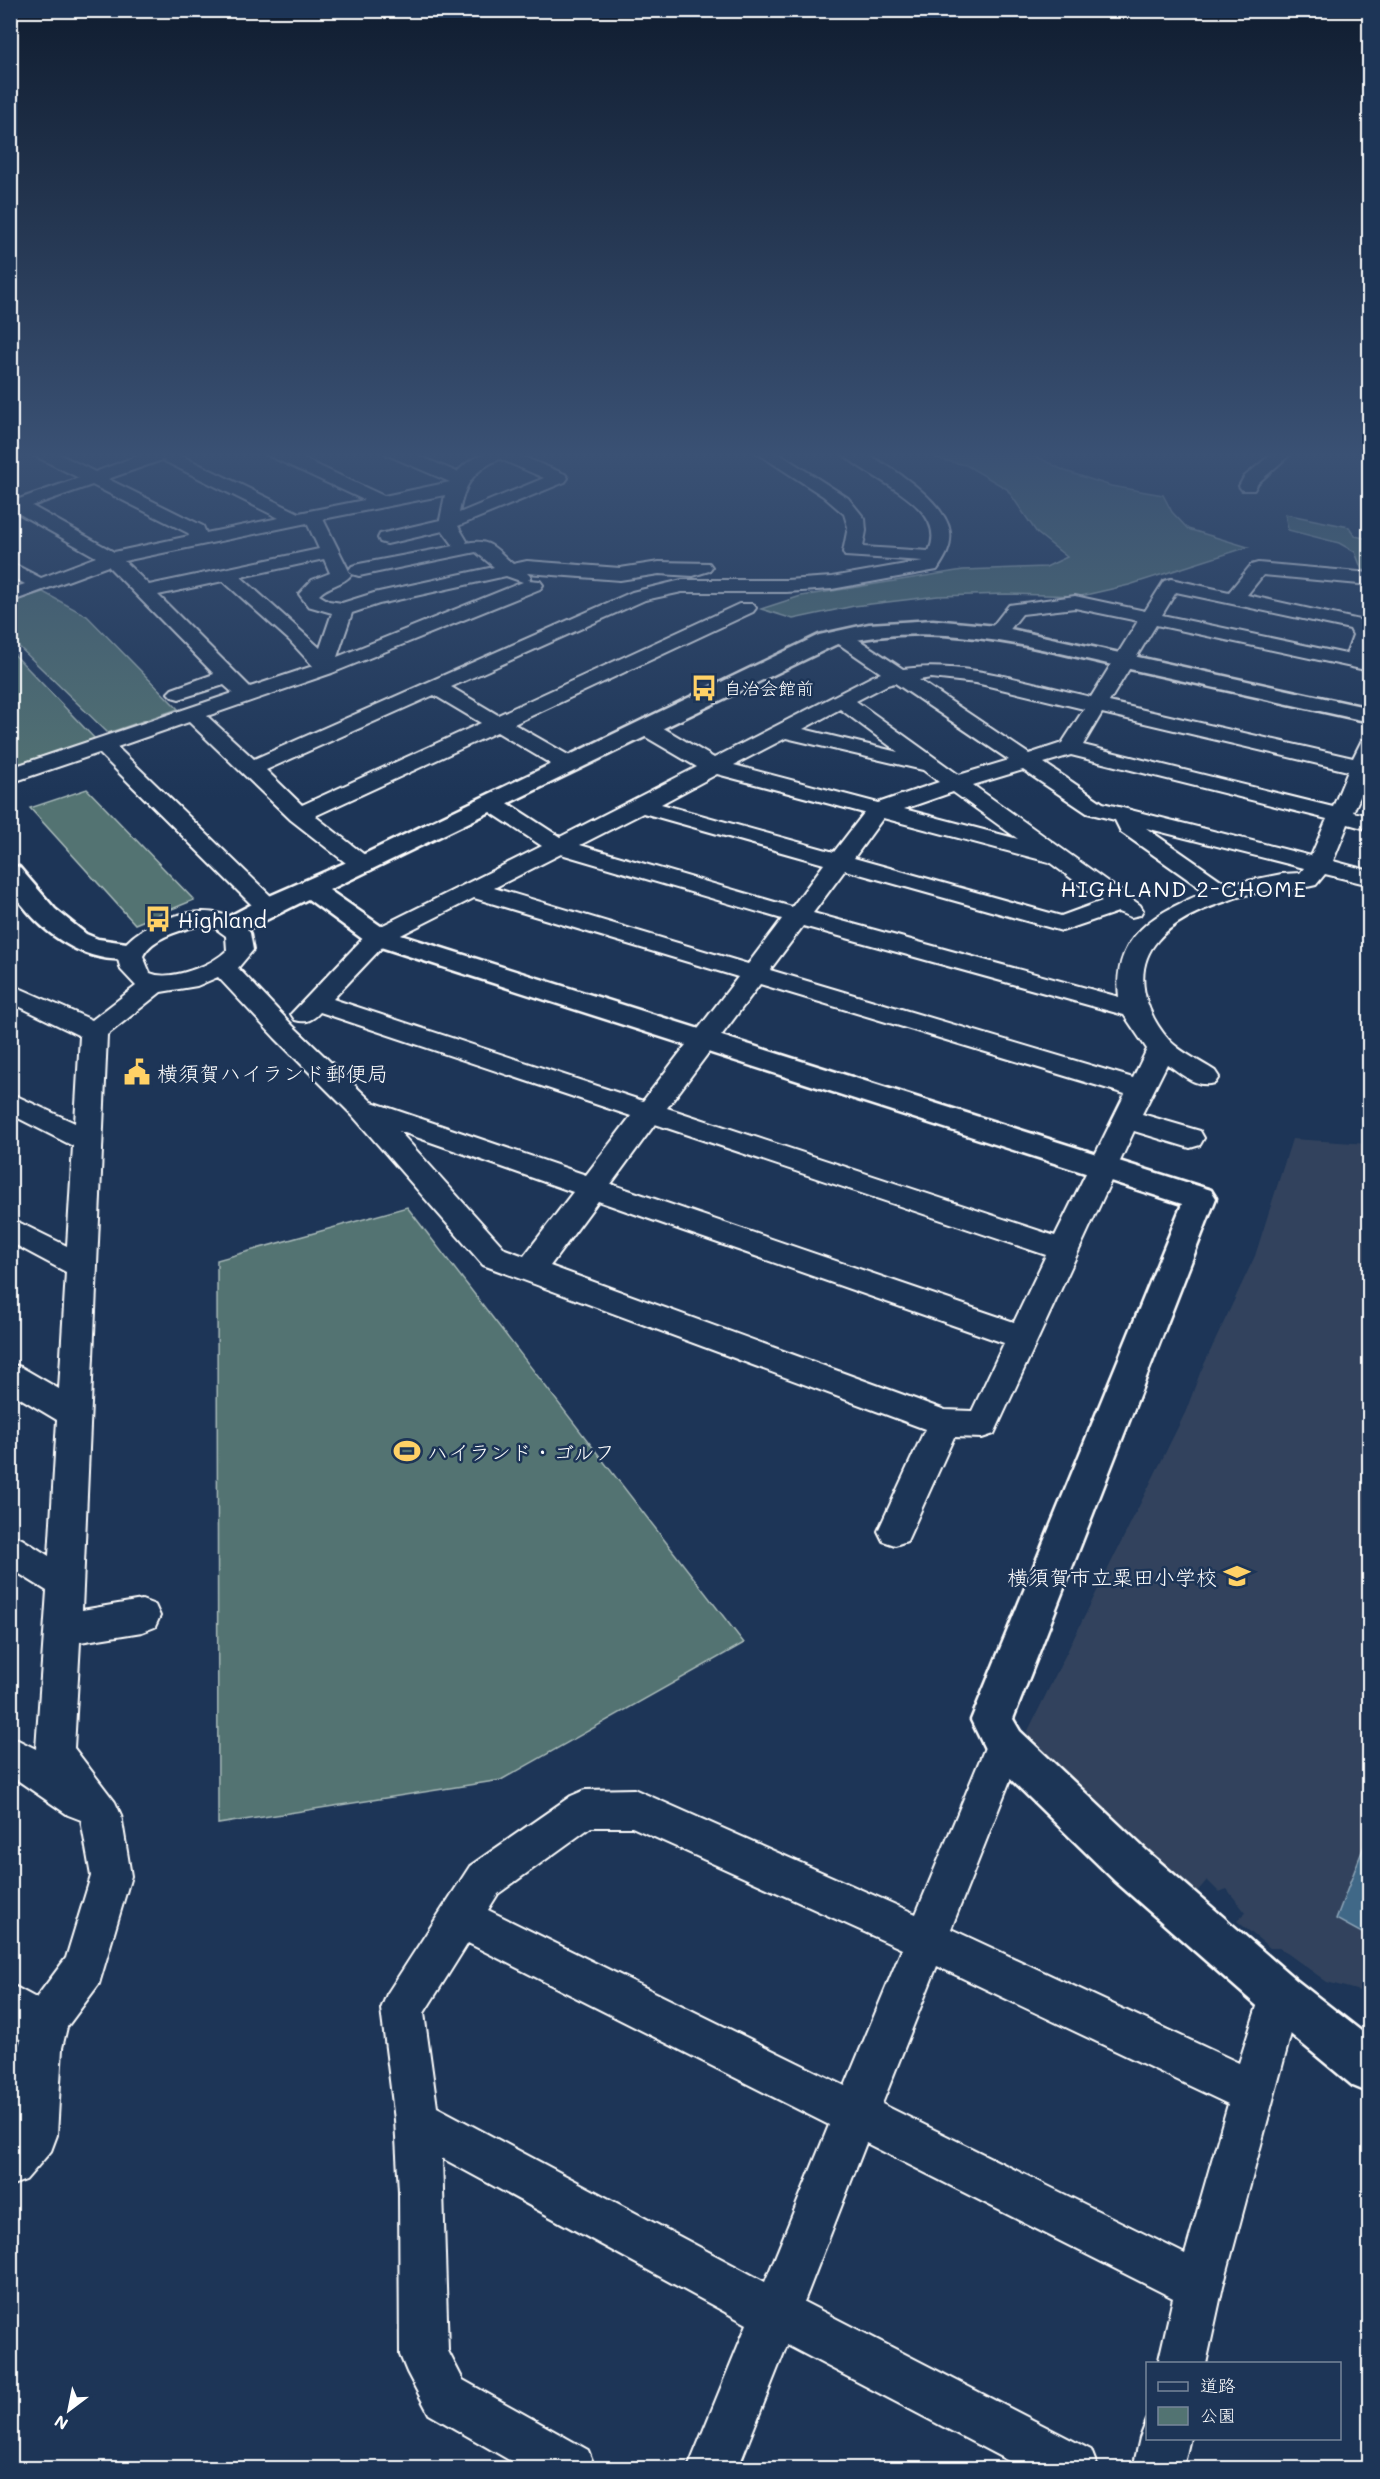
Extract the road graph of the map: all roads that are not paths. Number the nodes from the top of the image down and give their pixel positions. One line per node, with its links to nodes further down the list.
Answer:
1 (87, 567): 14 (street)
2 (119, 567): 15 (street)
3 (261, 567): 12 (street)
4 (337, 567): 19 (street)
5 (376, 567): 10 (street)
6 (505, 567): 11 (street)
7 (703, 567): 11 (street)
8 (926, 567): 29 (street)
9 (10, 568): 14 (street)
10 (359, 570)
11 (509, 570): 19 (street); 26 (street)
12 (227, 574): 15 (street); 26 (street)
13 (1370, 579): 17 (street)
14 (39, 584): 16 (street)
15 (143, 592): 27 (street)
16 (10, 596)
17 (1235, 597): 20 (street); 21 (street)
18 (746, 608): 36 (street)
19 (343, 609): 26 (street)
20 (1151, 618): 22 (street); 24 (street); 25 (street)
21 (1363, 621): 25 (street)
22 (997, 633): 23 (street); 24 (street)
23 (840, 636): 28 (street); 37 (street)
24 (1124, 661): 33 (street); 35 (street)
25 (1361, 663)
26 (325, 667): 31 (street)
27 (229, 676): 30 (street); 31 (street)
28 (899, 676): 32 (street); 33 (street); 42 (street)
29 (434, 687): 36 (street); 45 (street)
30 (179, 693)
31 (248, 697): 34 (street)
32 (842, 701): 38 (street); 46 (street)
33 (1096, 705): 41 (street); 47 (street)
34 (192, 714): 39 (street); 45 (street)
35 (1370, 715)
36 (496, 723): 43 (street); 53 (street)
37 (647, 728): 43 (street); 44 (street)
38 (784, 730): 44 (street); 46 (street)
39 (103, 745): 48 (street); 68 (street)
40 (1370, 745): 47 (street)
41 (1070, 748): 42 (street); 55 (street)
42 (1026, 761): 49 (street); 54 (street)
43 (569, 765): 50 (street)
44 (712, 766): 51 (street); 52 (street)
45 (250, 768): 53 (street)
46 (937, 768): 49 (street)
47 (1365, 768): 55 (street)
48 (10, 776)
49 (957, 783): 52 (street); 58 (street)
50 (492, 802): 57 (street); 60 (street)
51 (641, 805): 57 (street); 59 (street)
52 (877, 811): 58 (street); 59 (street)
53 (299, 815): 60 (street)
54 (1125, 816): 61 (street); 66 (street)
55 (1339, 816): 56 (street); 61 (street)
56 (1370, 823)
57 (558, 846): 65 (street); 69 (street)
58 (1058, 857): 67 (street)
59 (839, 861): 67 (street); 69 (street)
60 (363, 865): 64 (street)
61 (1319, 866): 63 (street); 66 (street)
62 (12, 877): 73 (street)
63 (1370, 878)
64 (309, 888): 68 (street); 72 (street)
65 (473, 890): 72 (street); 75 (street)
66 (1224, 893): 71 (street)
67 (1119, 903): 71 (street)
68 (268, 906): 70 (street)
69 (797, 916): 75 (street); 79 (street)
70 (232, 926): 73 (street); 74 (street)
71 (1156, 927): 79 (street)
72 (378, 937): 78 (street); 82 (street)
73 (131, 951): 76 (street)
74 (222, 966): 76 (street); 81 (street)
75 (754, 975): 82 (street); 85 (street)
76 (155, 984): 80 (street)
77 (10, 992): 80 (street)
78 (316, 1002): 81 (street); 88 (street)
79 (1135, 1010): 83 (street)
80 (94, 1032): 91 (street)
81 (284, 1032): 87 (street)
82 (705, 1039): 88 (street); 92 (street)
83 (1161, 1048): 84 (street); 85 (street)
84 (1204, 1077)
85 (1140, 1089): 89 (street)
86 (13, 1106): 91 (street)
87 (362, 1108): 93 (street); 97 (street)
88 (648, 1114): 93 (street); 95 (street)
89 (1125, 1119): 90 (street); 92 (street)
90 (1190, 1138)
91 (87, 1141): 96 (street)
92 (1102, 1167): 95 (street); 107 (street)
93 (592, 1188): 97 (street); 98 (street)
94 (10, 1229): 96 (street)
95 (1064, 1251): 98 (street)
96 (80, 1266): 100 (street)
97 (531, 1269): 101 (street)
98 (1024, 1338): 101 (street)
99 (10, 1376): 100 (street)
100 (73, 1413): 104 (street)
101 (944, 1423): 102 (street)
102 (895, 1530)
103 (10, 1549): 104 (street)
104 (65, 1584): 106 (street)
105 (141, 1616): 106 (street)
106 (64, 1629): 109 (street)
107 (1005, 1746): 111 (street); 112 (street)
108 (10, 1753): 109 (street)
109 (101, 1815): 114 (street)
110 (460, 1917): 111 (street); 117 (street); 118 (street)
111 (928, 1940): 116 (street); 117 (street)
112 (1280, 1996): 115 (street); 116 (street)
113 (10, 2005): 114 (street)
114 (45, 2031): 119 (street)
115 (1370, 2069)
116 (1254, 2093): 120 (street)
117 (854, 2115): 120 (street); 121 (street)
118 (417, 2120): 121 (street); 124 (street)
119 (10, 2164)
120 (1199, 2286): 122 (street)
121 (775, 2313): 125 (street); 126 (street)
122 (1182, 2362)
123 (1165, 2440): 127 (street)
124 (570, 2469)
125 (713, 2469)
126 (1073, 2469)
127 (1158, 2469)

